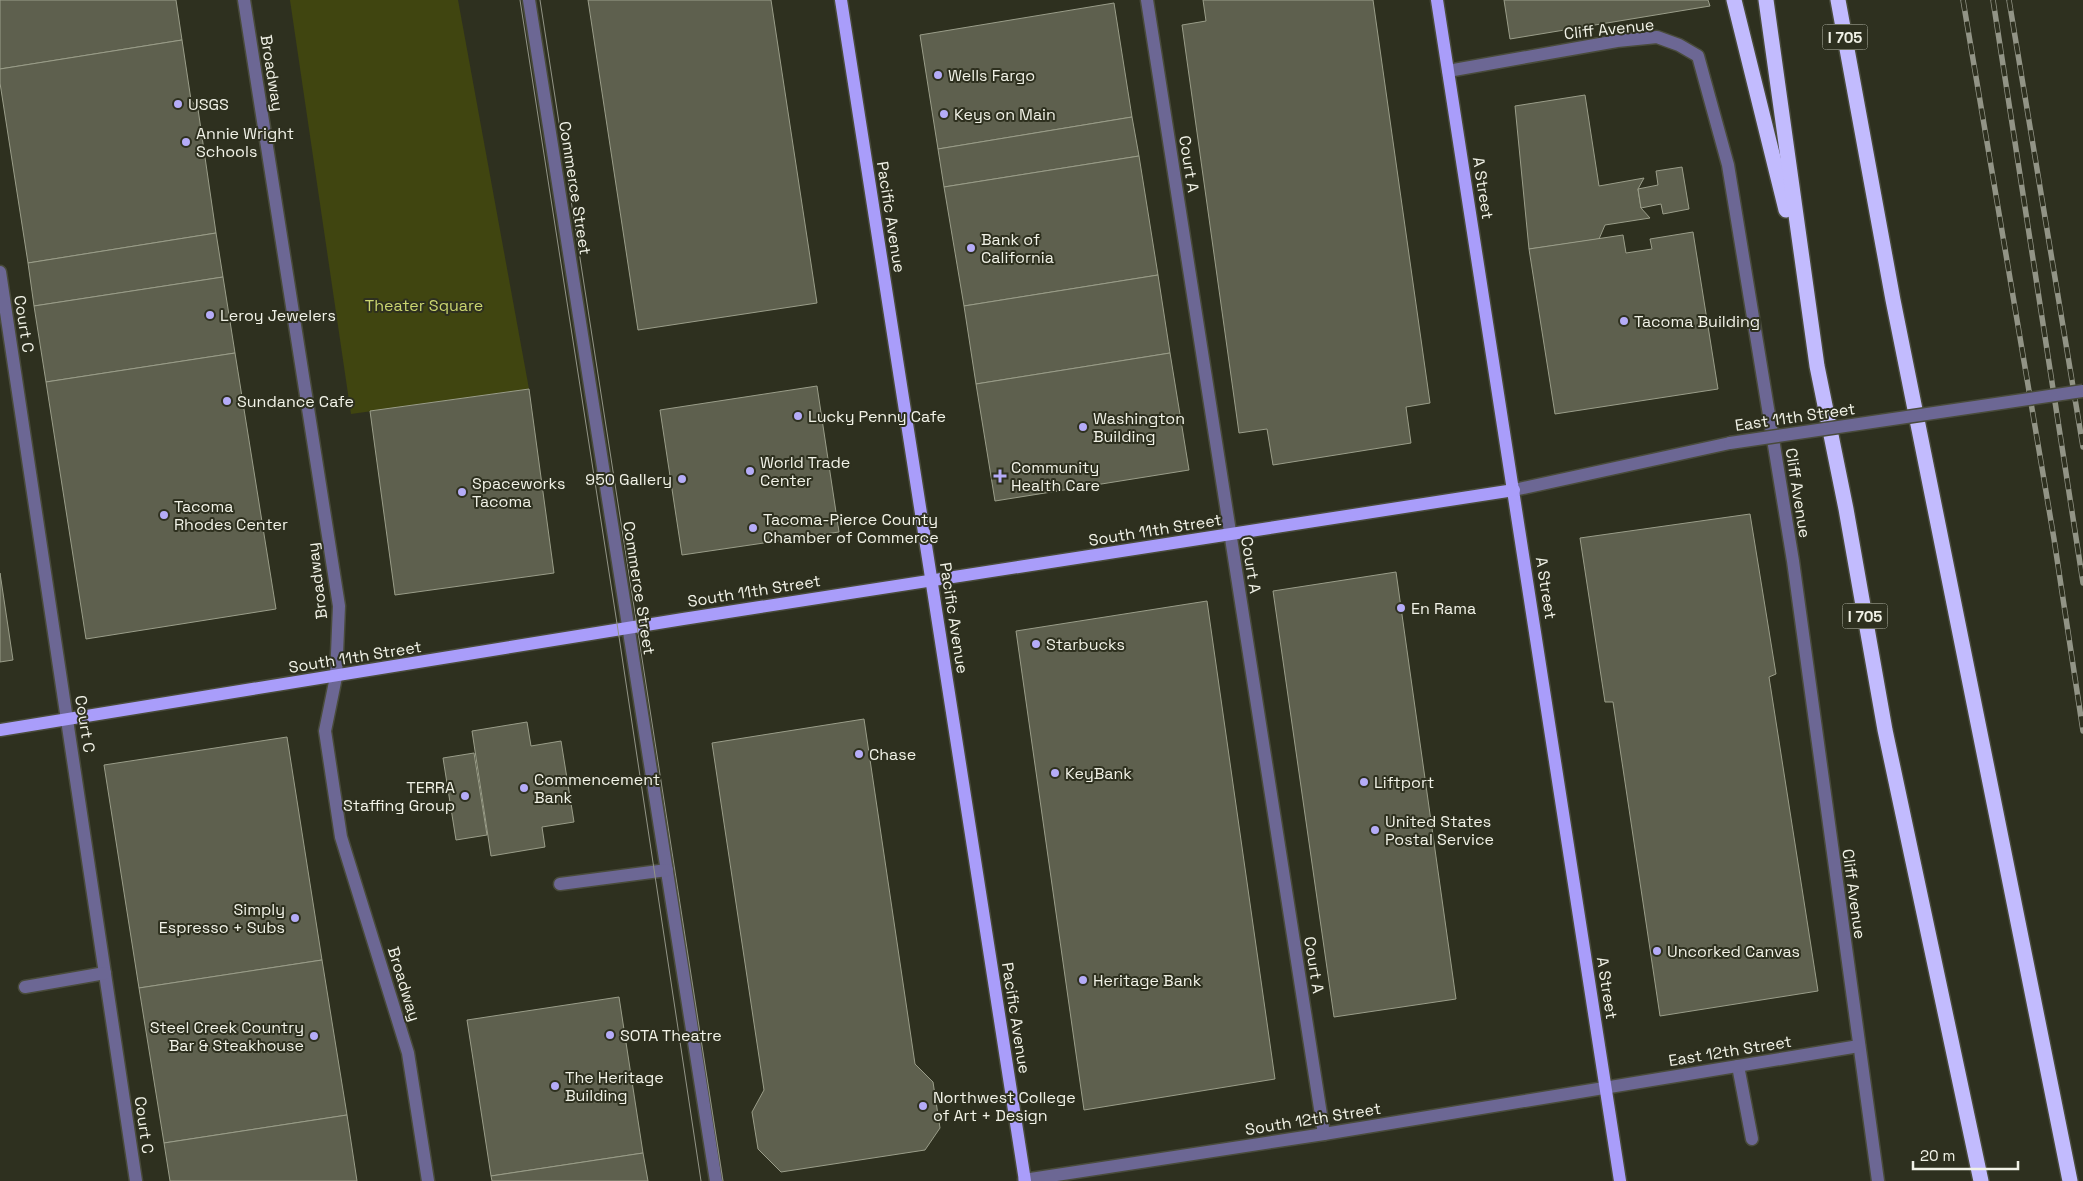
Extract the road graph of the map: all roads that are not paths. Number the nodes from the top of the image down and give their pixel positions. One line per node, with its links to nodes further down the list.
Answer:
1 (244, 0): 17 (street, Broadway)
2 (529, 0): 16 (street, Commerce Street)
3 (841, 0): 15 (main road, Pacific Avenue)
4 (1147, 0): 14 (street, Court A)
5 (1437, 0): 9 (main road, A Street)
6 (1734, 0): 11 (highway)
7 (1766, 0): 11 (highway, I 705)
8 (1838, 0): 36 (highway, I 705)
9 (1448, 71): 13 (main road, A Street); 24 (street, Cliff Avenue)
10 (0, 272): 18 (street, Court C)
11 (1805, 293): 35 (highway, I 705)
12 (2083, 391): 13 (street, East 11th Street, bridge)
13 (1514, 490): 14 (main road, South 11th Street); 26 (main road, A Street)
14 (1230, 534): 15 (main road, South 11th Street); 27 (street, Court A)
15 (931, 580): 16 (main road, South 11th Street); 32 (main road, Pacific Avenue)
16 (629, 628): 17 (main road, South 11th Street); 20 (street, Commerce Street)
17 (336, 677): 18 (main road, South 11th Street); 30 (street, Broadway)
18 (68, 720): 19 (main road, South 11th Street); 22 (street, Court C)
19 (0, 730)
20 (667, 870): 21 (street); 31 (street, Commerce Street)
21 (560, 884)
22 (105, 973): 23 (street); 29 (street, Court C)
23 (25, 986)
24 (1859, 1046): 25 (street, East 12th Street); 34 (street, Cliff Avenue)
25 (1738, 1066): 26 (street, East 12th Street); 28 (street)
26 (1606, 1087): 27 (street, South 12th Street); 33 (main road, A Street)
27 (1324, 1134): 32 (street, South 12th Street)
28 (1752, 1139)
29 (136, 1181)
30 (428, 1181)
31 (716, 1181)
32 (1025, 1181)
33 (1620, 1181)
34 (1878, 1181)
35 (1981, 1181)
36 (2070, 1181)

